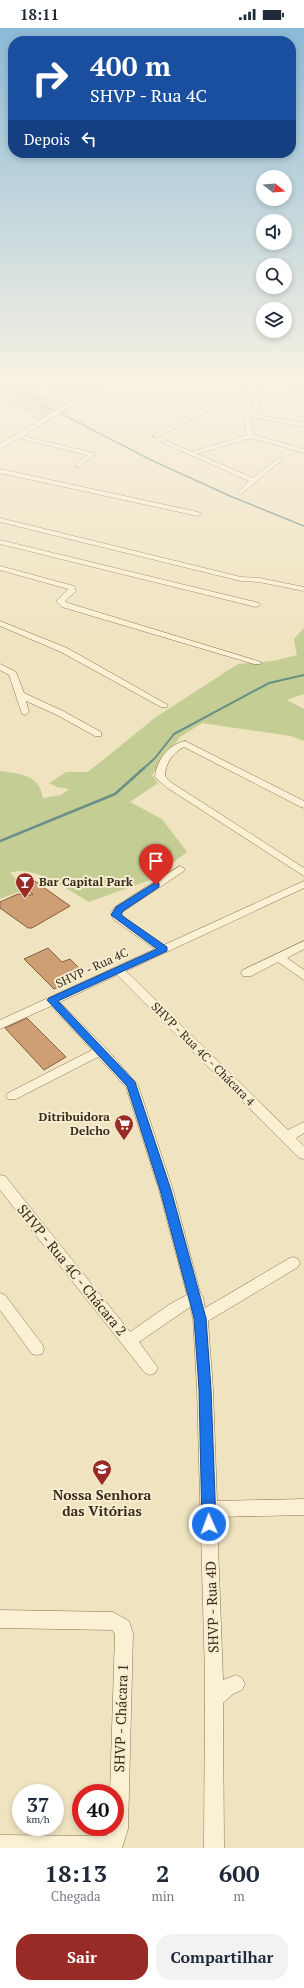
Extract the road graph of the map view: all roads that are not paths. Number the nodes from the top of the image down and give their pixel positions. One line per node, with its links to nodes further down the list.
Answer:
1 (223, 468): 4 (street)
2 (269, 468): 4 (street)
3 (0, 471): 6 (street)
4 (254, 481): 5 (street)
5 (240, 493)
6 (198, 514)
7 (0, 517): 10 (street)
8 (0, 520): 10 (street)
9 (0, 542): 13 (street)
10 (90, 542): 12 (street)
11 (0, 568): 15 (street)
12 (304, 589)
13 (256, 605)
14 (0, 623): 18 (street)
15 (257, 662)
16 (0, 667): 17 (street)
17 (20, 694): 19 (street); 20 (street)
18 (164, 704)
19 (24, 712)
20 (98, 734)
21 (304, 805): 23 (street)
22 (180, 869): 26 (street)
23 (304, 873)
24 (304, 884): 26 (street, SHVP - Rua 4C)
25 (304, 945): 27 (street)
26 (163, 949): 28 (street, SHVP - Rua 4C)
27 (279, 958): 29 (street); 30 (street)
28 (118, 970): 31 (street, SHVP - Rua 4C); 36 (street, SHVP - Rua 4C - Chácara 4)
29 (247, 973)
30 (304, 976)
31 (52, 1000): 32 (street, SHVP - Rua 4C); 33 (street, SHVP - Rua 4D)
32 (0, 1025)
33 (101, 1050): 34 (street); 40 (street, SHVP - Rua 4D)
34 (12, 1096)
35 (304, 1127): 36 (street)
36 (287, 1137): 37 (street, SHVP - Rua 4C - Chácara 4)
37 (304, 1154)
38 (0, 1180): 43 (street, SHVP - Rua 4C - Chácara 2)
39 (294, 1263): 42 (street)
40 (196, 1297): 42 (street, SHVP - Rua 4D); 43 (street, SHVP - Rua 4C - Chácara 2)
41 (0, 1299): 44 (street)
42 (200, 1318): 47 (street, SHVP - Rua 4D)
43 (129, 1341): 45 (street, SHVP - Rua 4C - Chácara 2)
44 (37, 1349)
45 (150, 1368)
46 (304, 1507): 47 (street)
47 (208, 1509): 50 (street, SHVP - Rua 4D)
48 (0, 1618): 49 (street, SHVP - Chácara 1)
49 (0, 1845)
50 (214, 1848)

